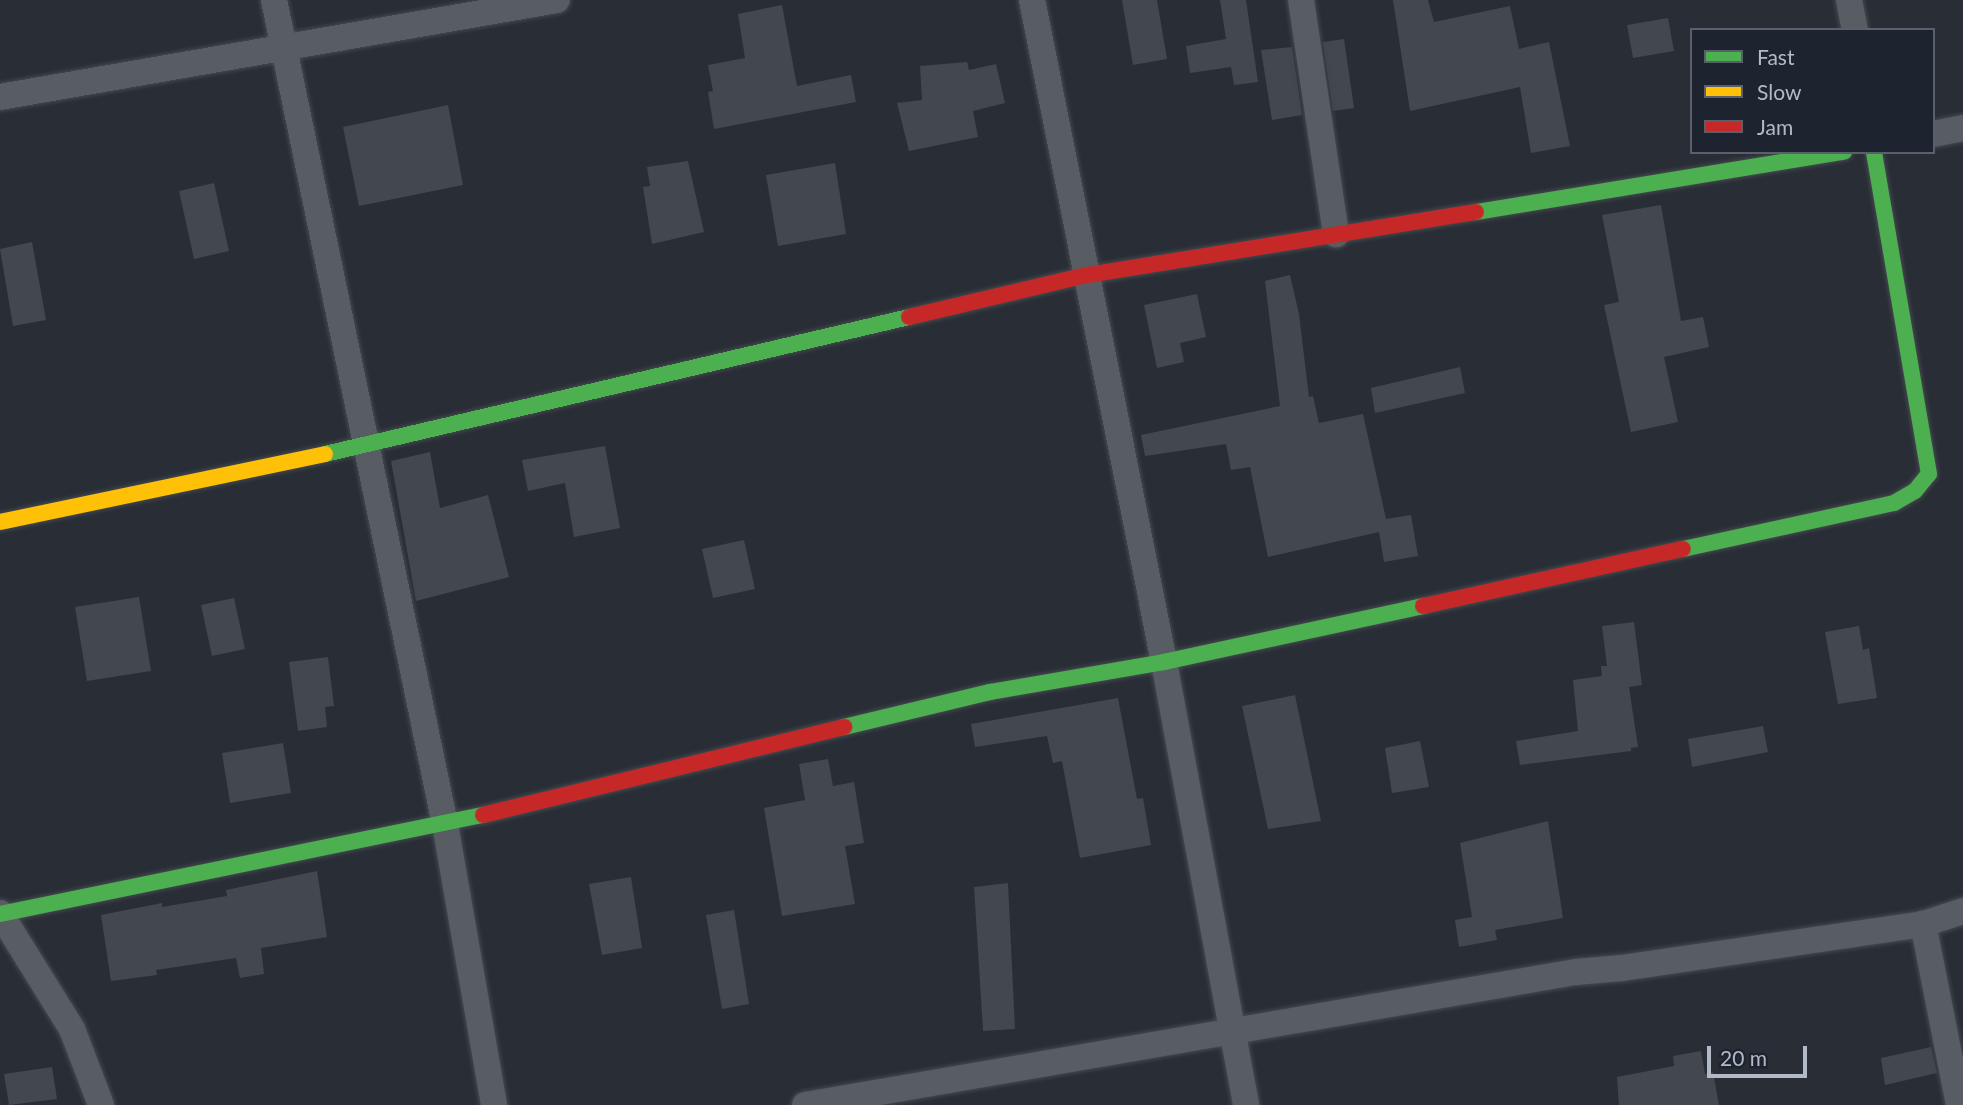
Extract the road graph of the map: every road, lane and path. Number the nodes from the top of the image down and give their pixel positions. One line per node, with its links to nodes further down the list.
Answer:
1 (274, 0): 7 (street)
2 (557, 0): 7 (street)
3 (1032, 0): 14 (street)
4 (1301, 0): 13 (street)
5 (1849, 0): 6 (street)
6 (1855, 28)
7 (285, 49): 8 (street); 15 (street)
8 (0, 97)
9 (1963, 128): 10 (street)
10 (1935, 134)
11 (1832, 154): 13 (street)
12 (1874, 154): 17 (street)
13 (1336, 234): 14 (street)
14 (1087, 275): 15 (street); 17 (street)
15 (366, 446): 16 (street); 18 (street)
16 (0, 522)
17 (1164, 662): 18 (street); 22 (street)
18 (444, 824): 20 (street); 24 (street)
19 (1963, 911): 21 (street)
20 (0, 914): 23 (street)
21 (1923, 924): 22 (street); 27 (street)
22 (1232, 1029): 25 (street); 26 (street)
23 (101, 1105)
24 (494, 1105)
25 (805, 1105)
26 (1246, 1105)
27 (1959, 1105)

